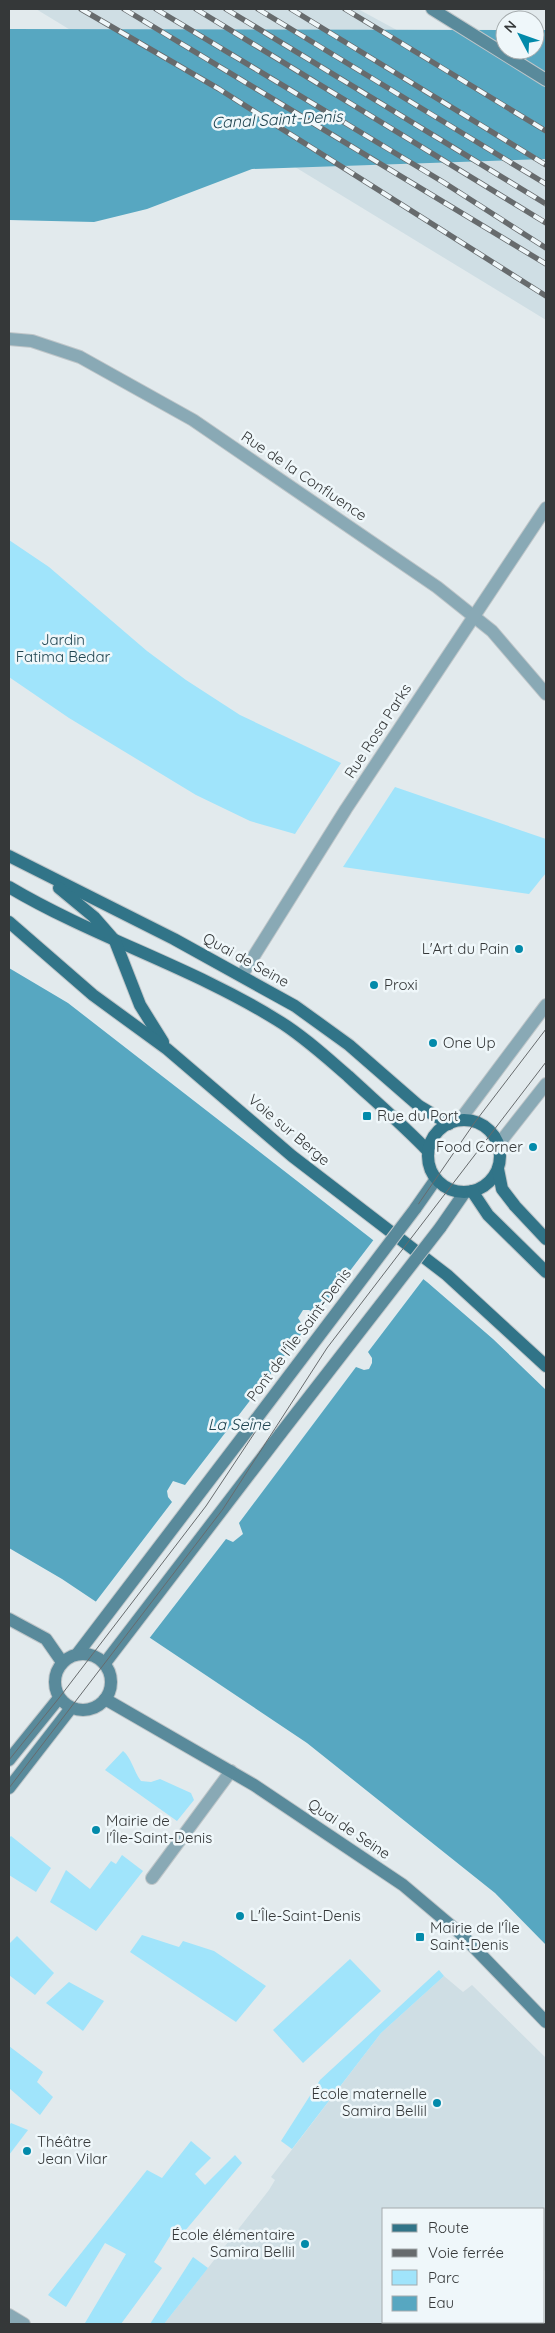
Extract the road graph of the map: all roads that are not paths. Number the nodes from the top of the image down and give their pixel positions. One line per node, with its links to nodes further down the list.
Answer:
1 (432, 9): 2 (main road)
2 (546, 80)
3 (9, 339): 5 (street, Rue de la Confluence)
4 (546, 508): 5 (street, Rue Rosa Parks)
5 (474, 616): 6 (street, Rue de la Confluence); 12 (street, Rue Rosa Parks)
6 (546, 694)
7 (9, 856): 8 (main road, Quai de Seine)
8 (44, 874): 11 (main road); 12 (main road, Quai de Seine)
9 (9, 887): 11 (main road)
10 (9, 922): 14 (main road, Voie sur Berge)
11 (115, 941): 14 (main road); 18 (main road)
12 (242, 975): 16 (main road, Quai de Seine)
13 (546, 1004): 16 (street)
14 (167, 1048): 24 (main road, Voie sur Berge)
15 (546, 1084): 17 (street)
16 (455, 1122): 17 (main road); 18 (main road)
17 (498, 1145): 19 (main road)
18 (428, 1151): 20 (main road)
19 (498, 1169): 21 (main road); 22 (main road)
20 (436, 1179): 21 (main road); 26 (main road, Pont de l'Île Saint-Denis, bridge)
21 (468, 1191): 23 (main road); 28 (main road, bridge)
22 (546, 1239)
23 (546, 1272)
24 (546, 1366)
25 (9, 1619): 27 (main road)
26 (78, 1653): 27 (main road); 28 (main road)
27 (62, 1662): 29 (main road)
28 (105, 1663): 30 (main road)
29 (59, 1698): 31 (main road); 32 (main road)
30 (105, 1699): 31 (main road); 33 (main road, Quai de Seine)
31 (71, 1708): 34 (main road)
32 (9, 1760)
33 (231, 1772): 35 (street); 36 (main road, Quai de Seine)
34 (9, 1788)
35 (152, 1878)
36 (546, 2022)
37 (9, 2315): 38 (street)
38 (24, 2324)

